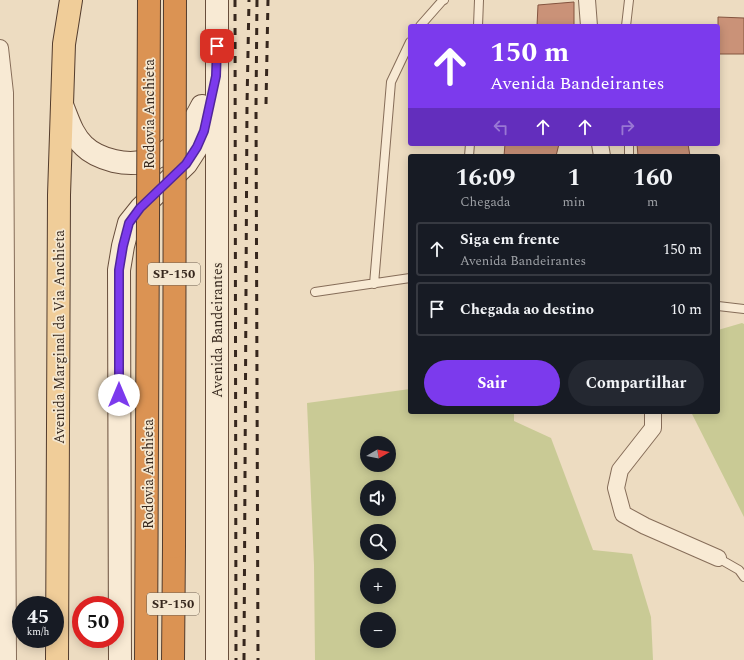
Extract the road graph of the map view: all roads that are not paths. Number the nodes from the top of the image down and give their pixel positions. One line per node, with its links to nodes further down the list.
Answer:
1 (149, 0): 29 (highway, Rodovia Anchieta / SP-150, bridge)
2 (175, 0): 30 (highway, Rodovia Anchieta / SP-150, bridge)
3 (217, 0): 15 (main road, Avenida Bandeirantes)
4 (444, 0): 9 (lane)
5 (479, 0): 10 (lane)
6 (587, 0): 11 (street)
7 (629, 0): 12 (lane)
8 (69, 7): 16 (main road, Avenida Marginal da Via Anchieta)
9 (422, 24)
10 (478, 24)
11 (589, 24)
12 (626, 24)
13 (408, 46): 18 (lane)
14 (0, 48): 23 (street)
15 (216, 76): 16 (main road); 28 (main road); 31 (main road, Avenida Bandeirantes)
16 (62, 105): 27 (main road, Avenida Marginal da Via Anchieta)
17 (408, 278): 18 (lane)
18 (374, 284): 19 (lane)
19 (315, 292)
20 (720, 306): 21 (lane)
21 (744, 309)
22 (653, 414): 24 (street)
23 (3, 418): 26 (street)
24 (718, 558): 25 (lane)
25 (744, 577)
26 (8, 660)
27 (58, 660)
28 (120, 660)
29 (146, 660)
30 (173, 660)
31 (217, 660)

